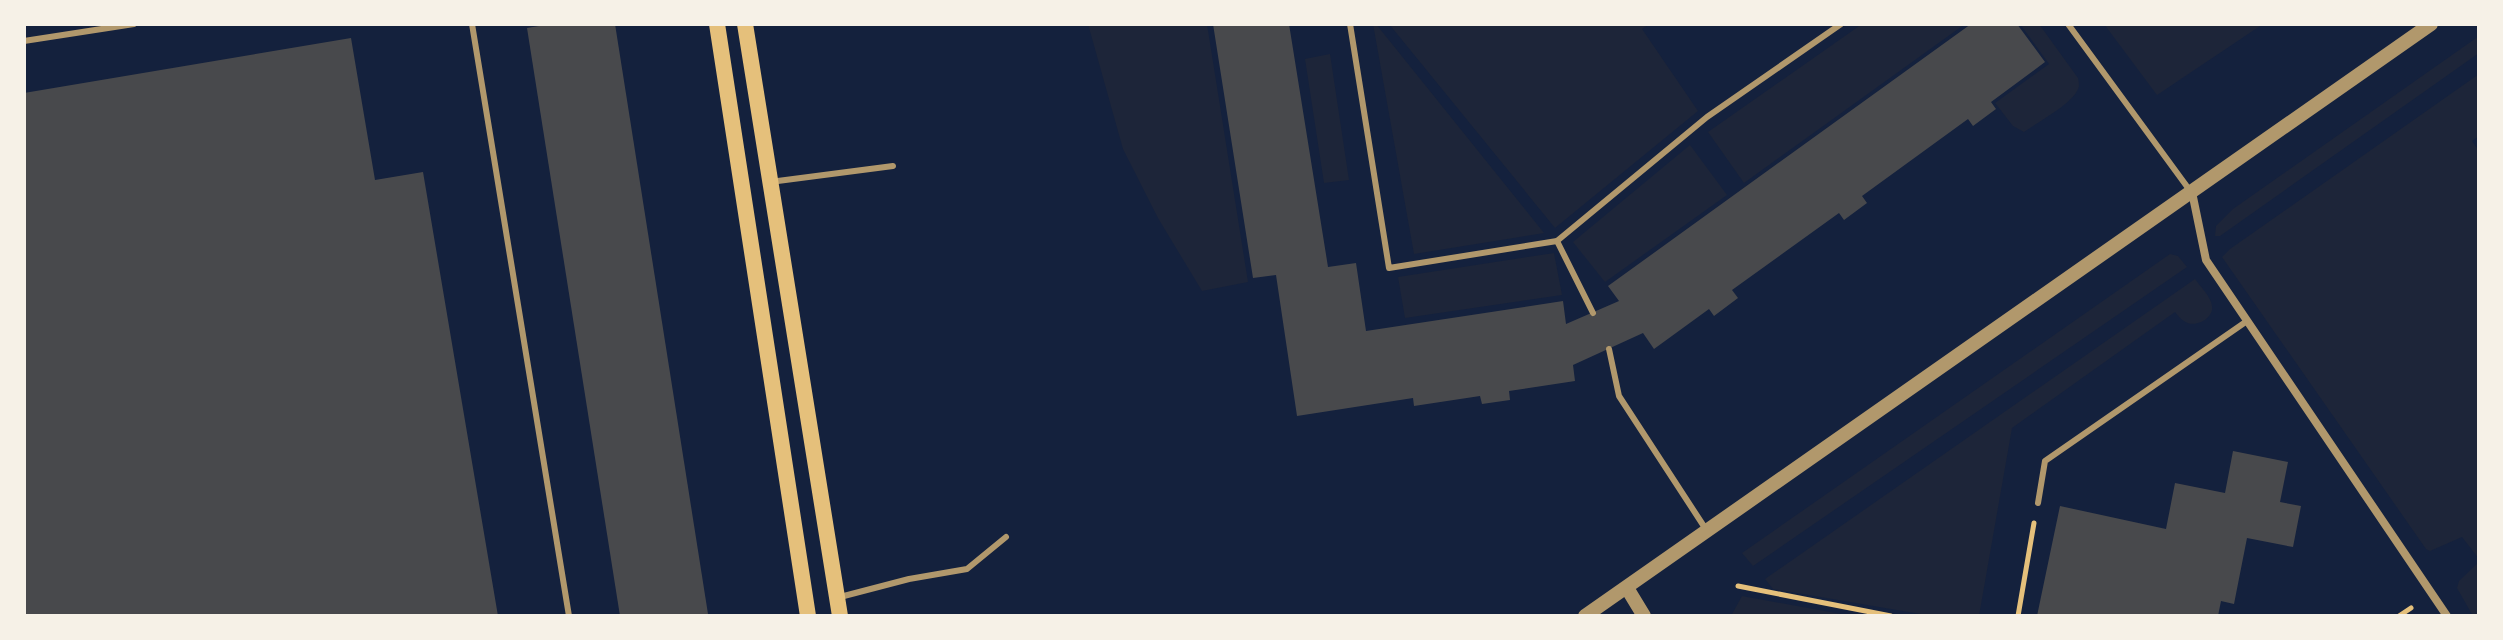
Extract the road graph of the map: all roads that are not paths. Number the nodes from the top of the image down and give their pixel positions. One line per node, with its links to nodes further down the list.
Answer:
1 (134, 24): 9 (lane)
2 (472, 24): 22 (lane)
3 (717, 24): 23 (main road)
4 (745, 24): 11 (main road)
5 (1350, 24): 13 (lane)
6 (1841, 24): 13 (lane)
7 (2068, 24): 12 (lane)
8 (2431, 24): 12 (street)
9 (24, 41)
10 (893, 166): 11 (lane)
11 (770, 182): 21 (main road)
12 (2192, 192): 15 (street); 18 (street)
13 (1557, 241): 14 (lane)
14 (1593, 313)
15 (2247, 321): 17 (lane); 27 (street)
16 (1609, 349): 18 (lane)
17 (2038, 503)
18 (1707, 531): 20 (street)
19 (1006, 537): 21 (lane)
20 (1627, 588): 25 (street); 26 (street)
21 (837, 598): 24 (main road)
22 (569, 616)
23 (808, 616)
24 (840, 616)
25 (1585, 616)
26 (1644, 616)
27 (2447, 616)

